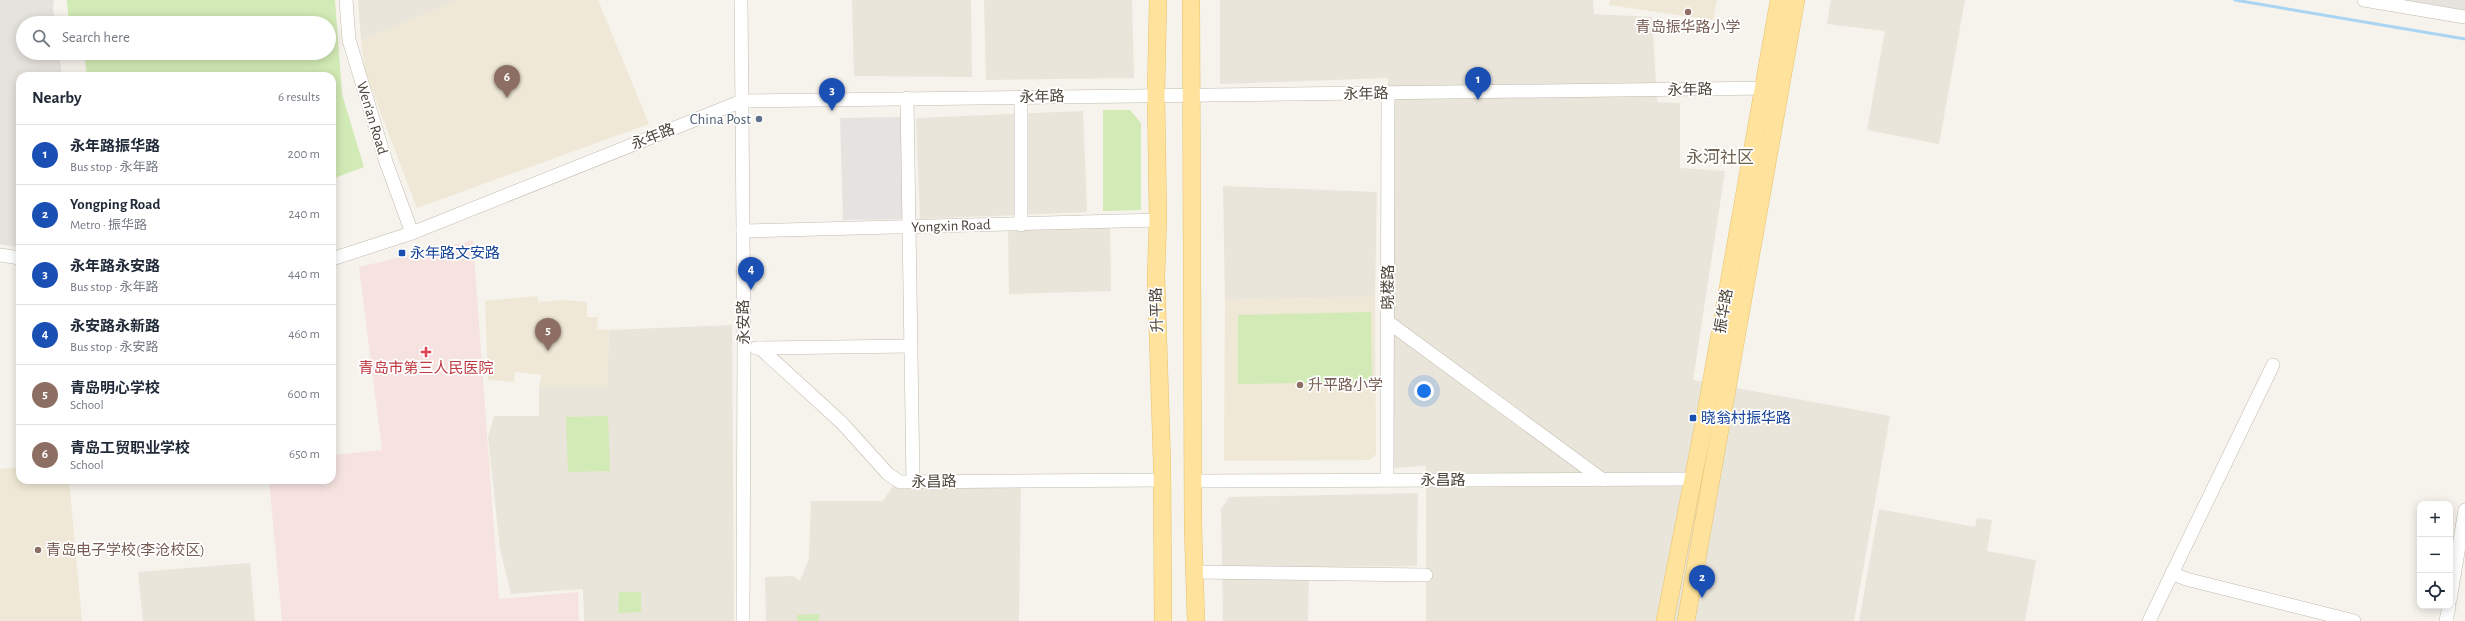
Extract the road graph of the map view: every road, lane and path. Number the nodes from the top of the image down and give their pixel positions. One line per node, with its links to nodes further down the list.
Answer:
1 (346, 0): 21 (street, Wen'an Road)
2 (741, 0): 16 (street, 永安路)
3 (1158, 0): 12 (main road, 升平路)
4 (1192, 0): 14 (main road)
5 (1780, 0): 10 (main road, 振华路)
6 (1796, 0): 9 (main road, 振华路)
7 (2364, 0): 8 (street)
8 (2465, 17)
9 (1782, 88): 10 (street, 永年路); 46 (main road, 振华路)
10 (1765, 89): 11 (street, 永年路); 30 (main road, 振华路)
11 (1388, 94): 14 (street, 永年路); 25 (street, 晓楼路)
12 (1156, 95): 13 (street, 永年路); 14 (street, 永年路); 17 (main road, 升平路)
13 (1021, 97): 15 (street, 永年路); 18 (street)
14 (1190, 97): 34 (main road)
15 (907, 98): 16 (street, 永年路); 19 (street)
16 (742, 101): 20 (street, 永安路); 21 (street, 永年路)
17 (1158, 220): 18 (street, Yongxin Road); 31 (main road, 升平路)
18 (1022, 225): 19 (street, Yongxin Road)
19 (909, 228): 20 (street, Yongxin Road); 26 (street)
20 (743, 231): 27 (street, 永安路)
21 (412, 233): 24 (street, 永年路)
22 (0, 255): 23 (street)
23 (16, 257)
24 (336, 258)
25 (1388, 322): 32 (street, 晓楼路); 33 (street)
26 (911, 346): 28 (street); 35 (street)
27 (744, 348): 28 (street); 42 (street, 永安路)
28 (760, 348): 35 (street, 永昌路)
29 (2273, 365): 38 (street)
30 (1692, 479): 33 (street, 永昌路); 45 (main road, 振华路)
31 (1162, 480): 35 (street, 永昌路); 43 (main road, 升平路)
32 (1387, 480): 33 (street, 永昌路); 34 (street, 永昌路)
33 (1603, 480)
34 (1194, 481): 37 (main road)
35 (914, 482)
36 (2465, 510): 40 (street)
37 (1195, 572): 39 (street); 44 (main road)
38 (2172, 573): 47 (street); 48 (street)
39 (1426, 575)
40 (2453, 582)
41 (2448, 609): 49 (street)
42 (743, 621)
43 (1162, 621)
44 (1196, 621)
45 (1665, 621)
46 (1686, 621)
47 (2149, 621)
48 (2354, 621)
49 (2446, 621)

